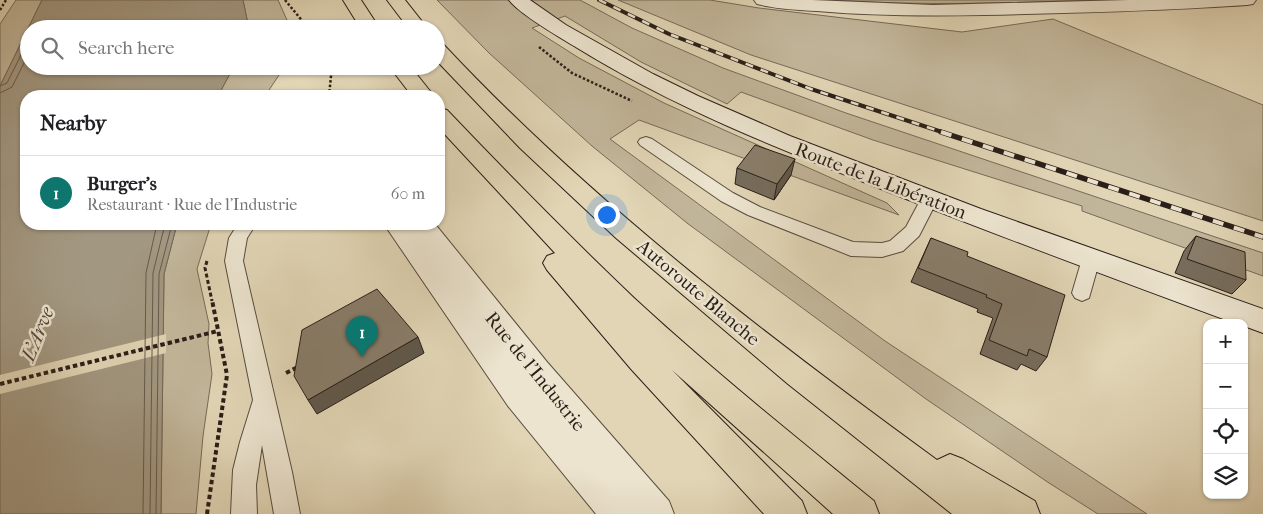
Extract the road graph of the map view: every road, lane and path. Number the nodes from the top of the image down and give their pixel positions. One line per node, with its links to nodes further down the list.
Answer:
1 (6, 0): 8 (path)
2 (285, 0): 9 (path)
3 (352, 0): 10 (highway)
4 (396, 0): 11 (highway)
5 (518, 0): 20 (street, Route de la Libération)
6 (763, 0): 7 (street)
7 (1247, 0)
8 (0, 10)
9 (302, 20)
10 (365, 20)
11 (412, 20)
12 (445, 58): 31 (highway, Autoroute Blanche)
13 (331, 75): 15 (path)
14 (406, 75): 16 (highway)
15 (329, 90)
16 (418, 90)
17 (445, 121): 38 (highway)
18 (445, 123): 37 (highway)
19 (646, 142): 20 (lane)
20 (929, 199): 25 (street, Route de la Libération)
21 (243, 230): 30 (lane)
22 (401, 230): 35 (street, Rue de l'Industrie)
23 (426, 230): 36 (street, Rue de l'Industrie)
24 (208, 259): 28 (path)
25 (1091, 259): 26 (lane); 27 (street, Route de la Libération)
26 (1082, 292)
27 (1263, 321)
28 (218, 331): 29 (path); 32 (path)
29 (0, 384)
30 (264, 400): 33 (lane); 34 (lane)
31 (832, 401): 39 (highway, Autoroute Blanche); 40 (highway)
32 (207, 514)
33 (244, 514)
34 (287, 514)
35 (619, 514)
36 (656, 514)
37 (789, 514)
38 (861, 514)
39 (982, 514)
40 (1022, 514)

